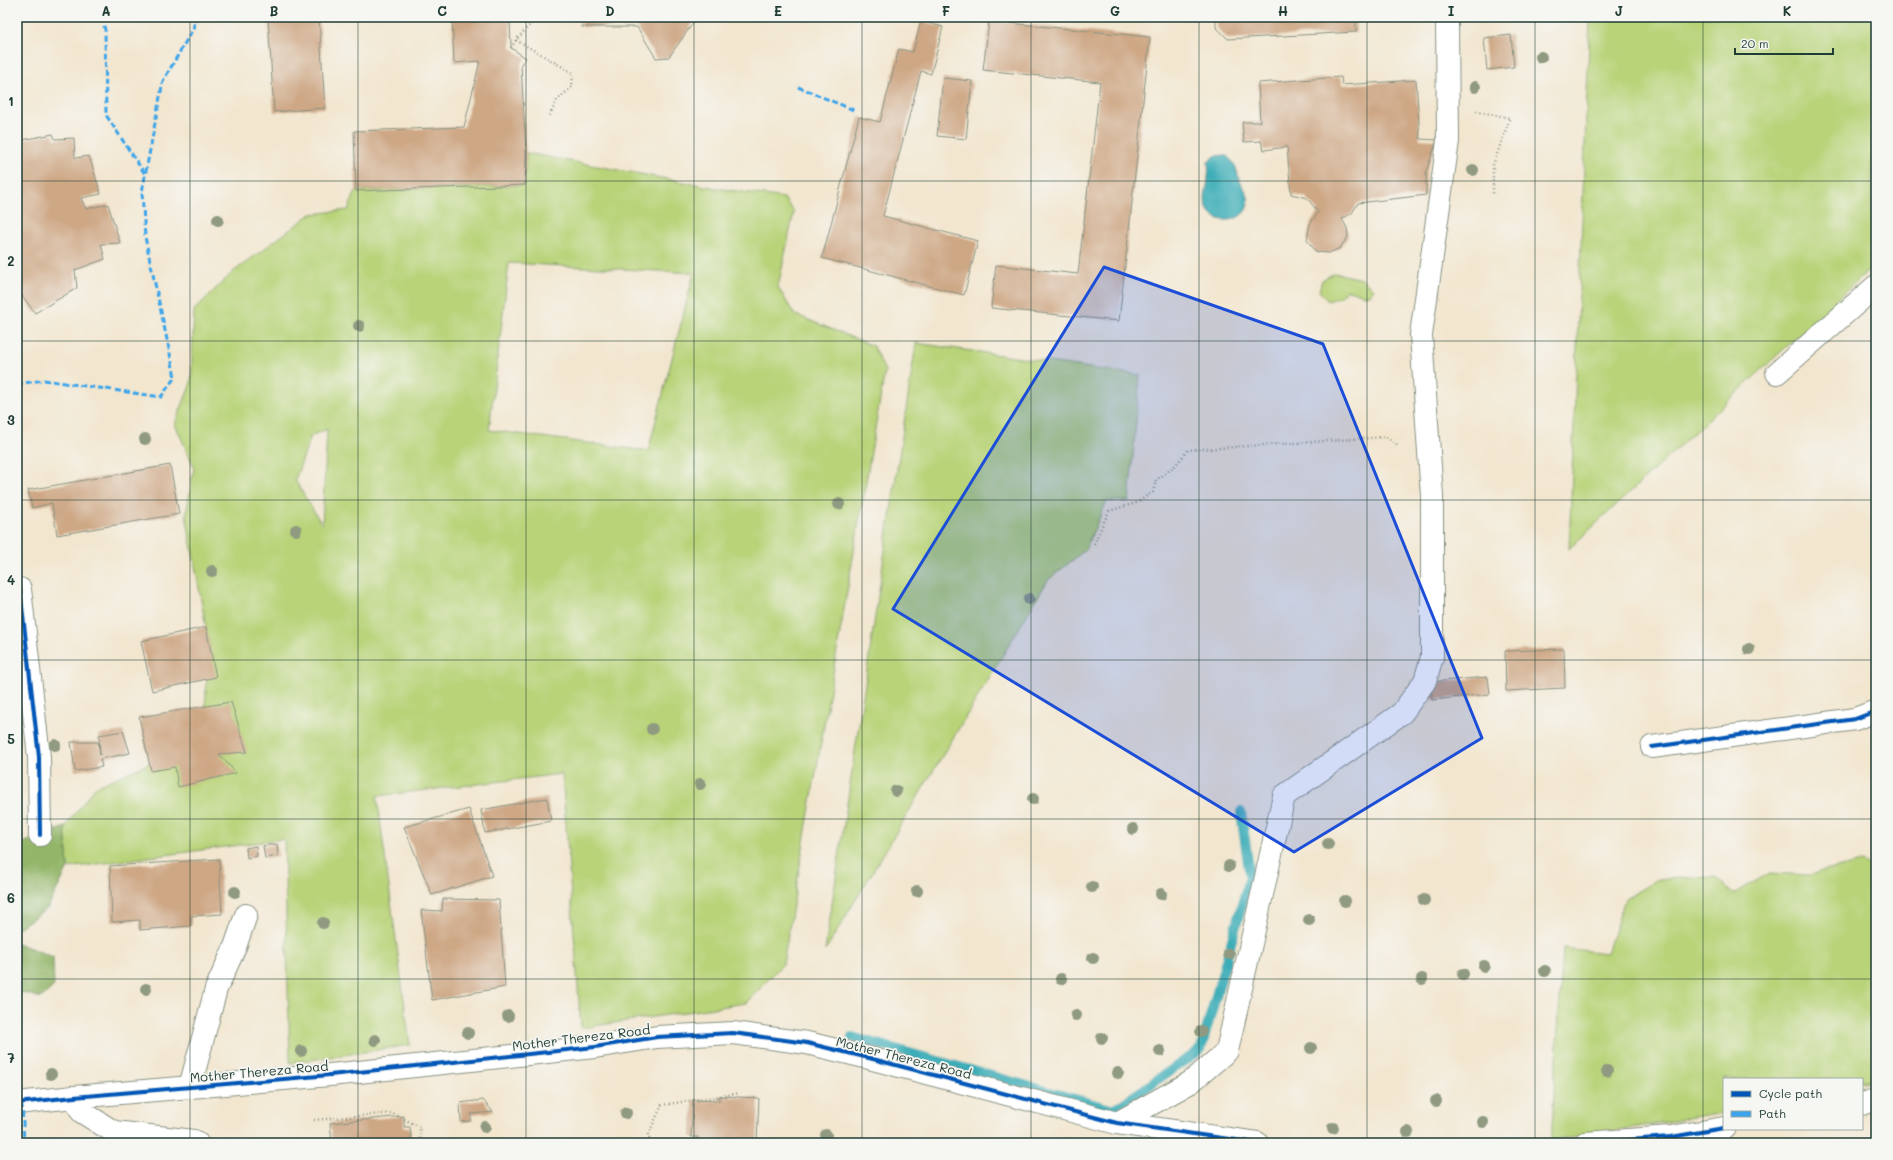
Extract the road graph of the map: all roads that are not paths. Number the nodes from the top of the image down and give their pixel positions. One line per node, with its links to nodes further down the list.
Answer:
1 (1447, 17): 14 (street)
2 (1876, 286): 3 (street)
3 (1777, 373)
4 (20, 589): 7 (street)
5 (1876, 711): 6 (street)
6 (1652, 747)
7 (40, 835)
8 (246, 915): 9 (street)
9 (190, 1087): 10 (street, Mother Thereza Road); 14 (street, Mother Thereza Road)
10 (74, 1097): 12 (street, Mother Thereza Road); 16 (street)
11 (1876, 1100): 13 (street)
12 (17, 1103)
13 (1863, 1104)
14 (1118, 1123): 17 (street, Mother Thereza Road)
15 (1723, 1128): 18 (street)
16 (197, 1143)
17 (1257, 1143)
18 (1585, 1143)

